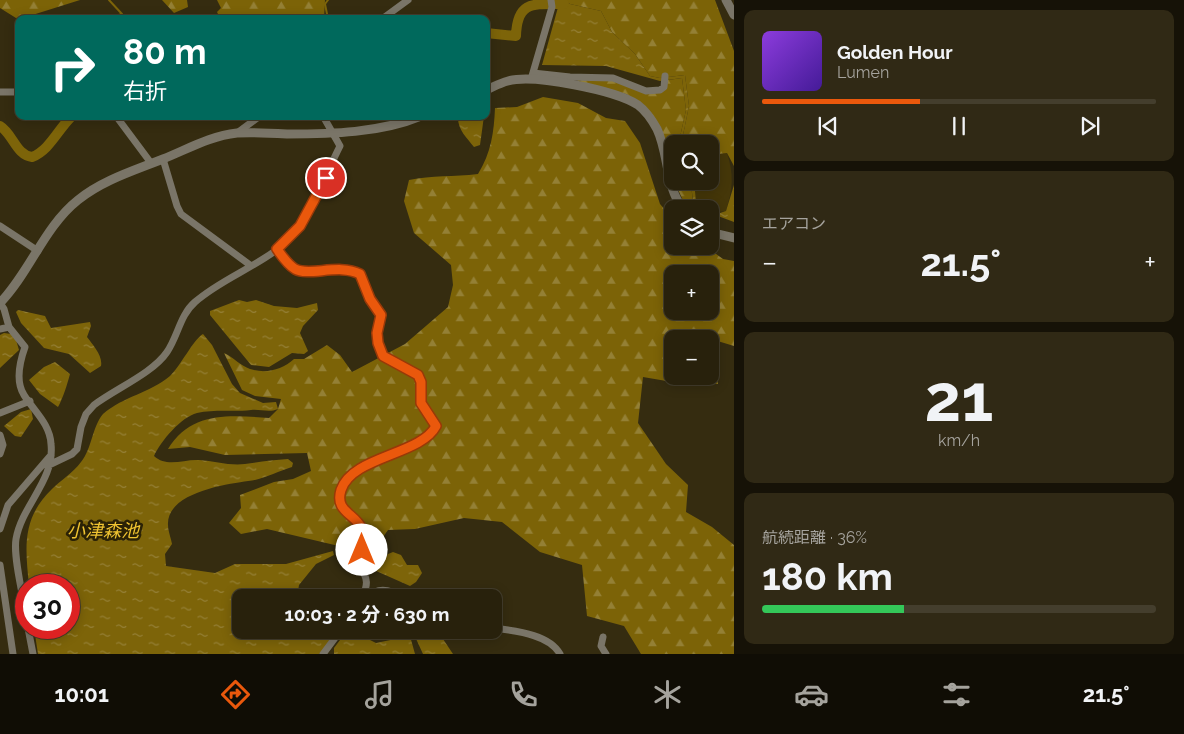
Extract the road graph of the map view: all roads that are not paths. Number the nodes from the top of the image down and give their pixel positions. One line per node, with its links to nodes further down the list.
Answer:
1 (408, 0): 4 (street)
2 (726, 0): 5 (street)
3 (551, 3): 6 (street)
4 (387, 15)
5 (734, 15)
6 (533, 76): 7 (street); 8 (street); 19 (street)
7 (664, 76)
8 (490, 88)
9 (0, 92): 10 (street)
10 (15, 92)
11 (119, 120): 18 (street)
12 (255, 120): 16 (street)
13 (326, 120): 15 (street)
14 (412, 120): 15 (street)
15 (333, 132): 16 (street); 23 (street)
16 (237, 133): 17 (street)
17 (163, 159): 18 (street); 25 (street)
18 (151, 163): 24 (street)
19 (679, 200)
20 (0, 226): 24 (street)
21 (719, 234): 22 (street)
22 (734, 238)
23 (277, 249): 25 (street); 38 (street)
24 (38, 251): 26 (street)
25 (250, 265): 34 (street)
26 (0, 303): 27 (street)
27 (9, 327): 28 (street); 29 (street)
28 (0, 329)
29 (30, 400): 30 (street); 33 (street)
30 (0, 414)
31 (0, 435): 32 (street)
32 (0, 454)
33 (52, 454): 34 (street); 35 (street)
34 (49, 465): 37 (street)
35 (0, 529)
36 (0, 566): 39 (street)
37 (21, 574)
38 (365, 589)
39 (3, 610): 44 (street)
40 (502, 630): 47 (street)
41 (603, 638): 48 (street)
42 (30, 639): 45 (street)
43 (334, 639): 46 (street)
44 (13, 654)
45 (33, 654)
46 (323, 654)
47 (560, 654)
48 (606, 654)

